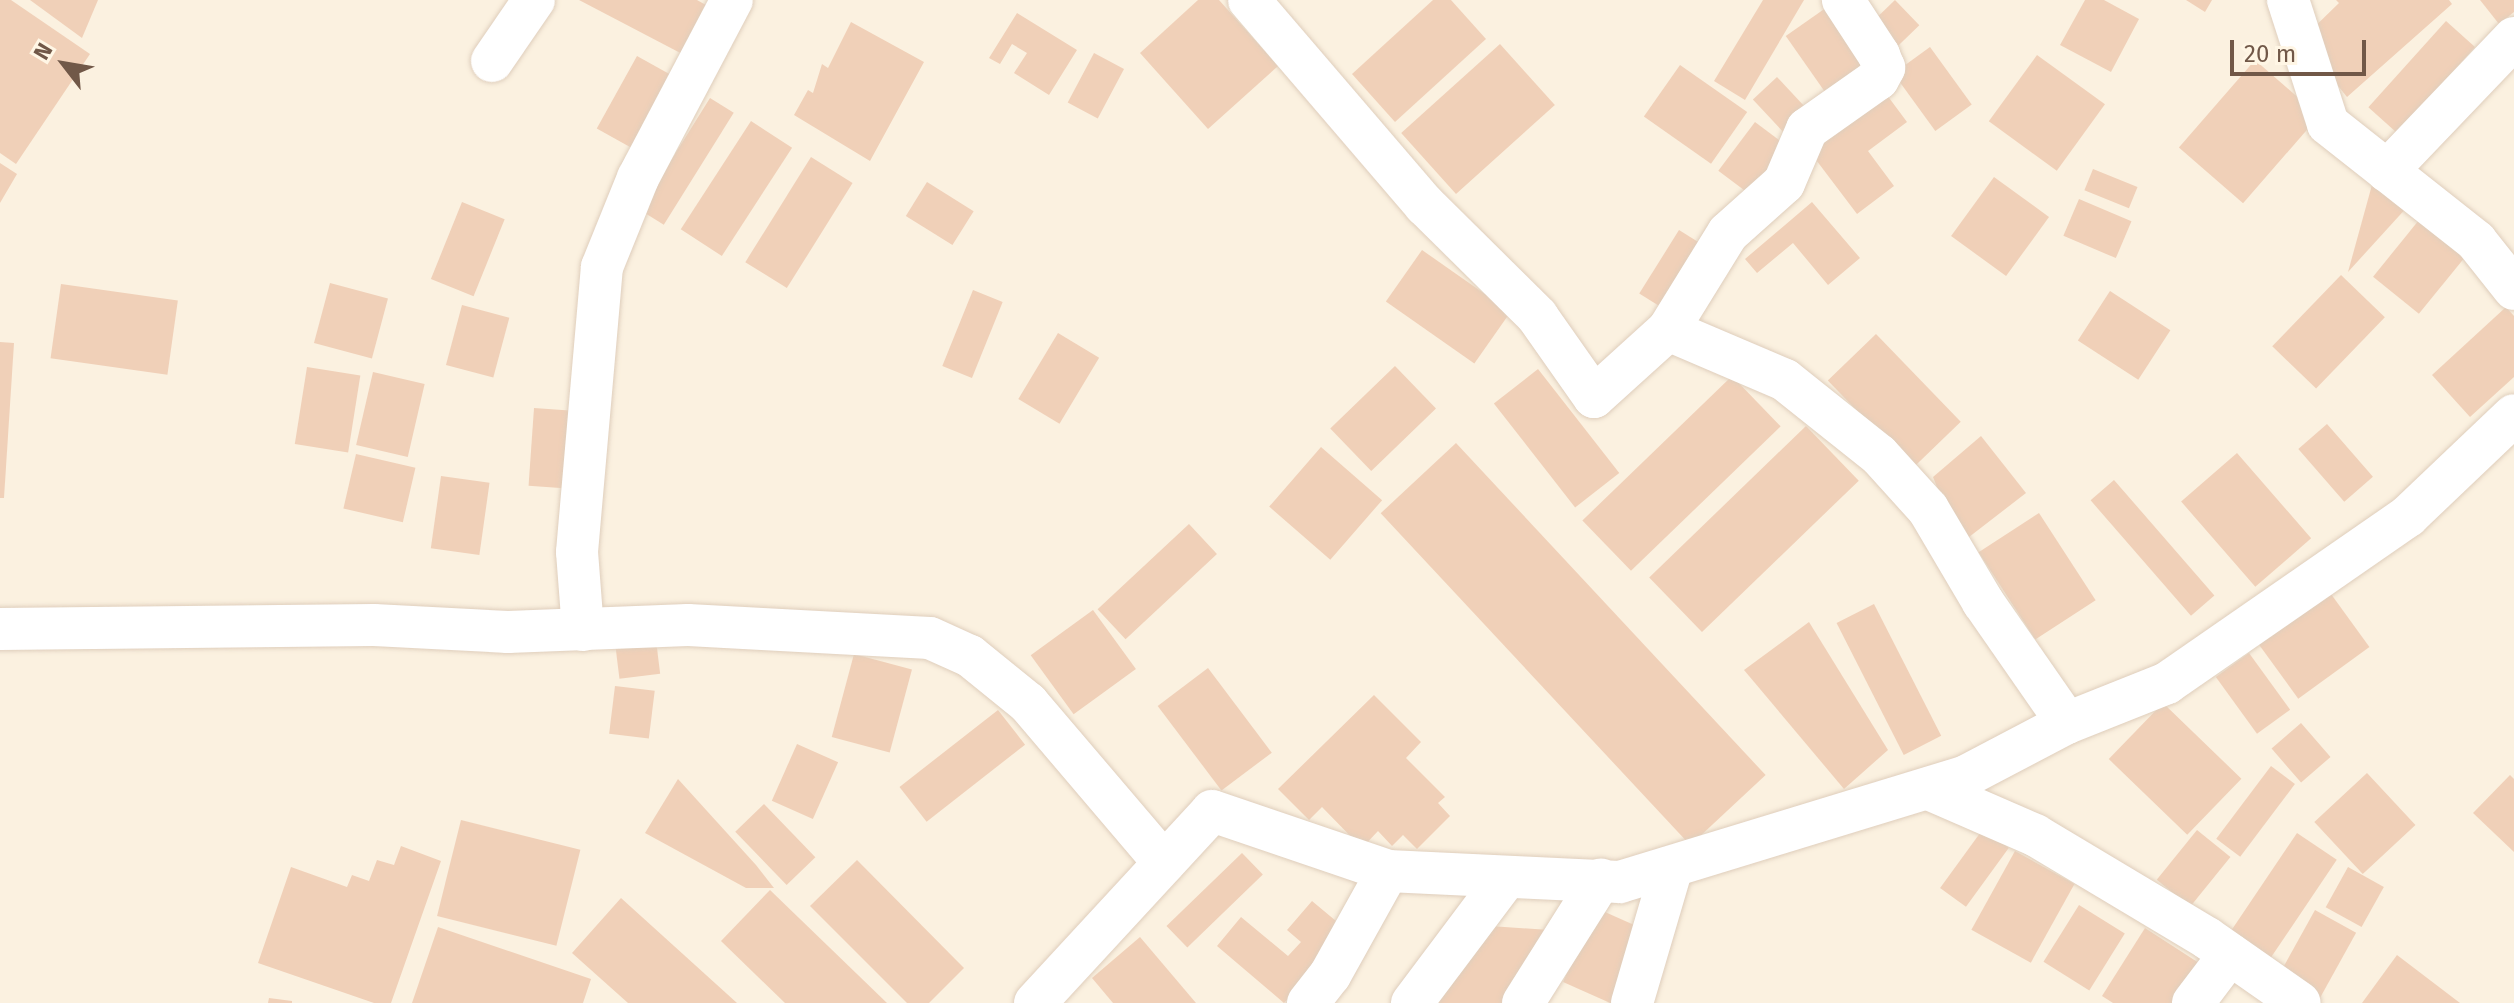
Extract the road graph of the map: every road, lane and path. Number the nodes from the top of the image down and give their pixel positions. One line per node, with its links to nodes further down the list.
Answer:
1 (534, 0): 7 (street)
2 (732, 0): 13 (street)
3 (1249, 0): 10 (street)
4 (1843, 0): 10 (street)
5 (2288, 0): 8 (street)
6 (2514, 38): 8 (street)
7 (492, 61)
8 (2387, 171): 9 (street)
9 (2514, 289)
10 (1668, 330): 14 (street)
11 (2514, 415): 14 (street)
12 (0, 629): 13 (street)
13 (583, 630): 16 (street)
14 (2067, 723): 15 (street)
15 (1929, 789): 17 (street); 21 (street)
16 (1164, 863): 18 (street); 22 (street)
17 (1672, 867): 20 (street); 26 (street)
18 (1388, 871): 19 (street); 23 (street)
19 (1505, 879): 20 (street); 24 (street)
20 (1601, 879): 25 (street)
21 (2230, 954): 27 (street); 28 (street)
22 (1035, 1003)
23 (1308, 1003)
24 (1412, 1003)
25 (1523, 1003)
26 (1632, 1003)
27 (2193, 1003)
28 (2300, 1003)

